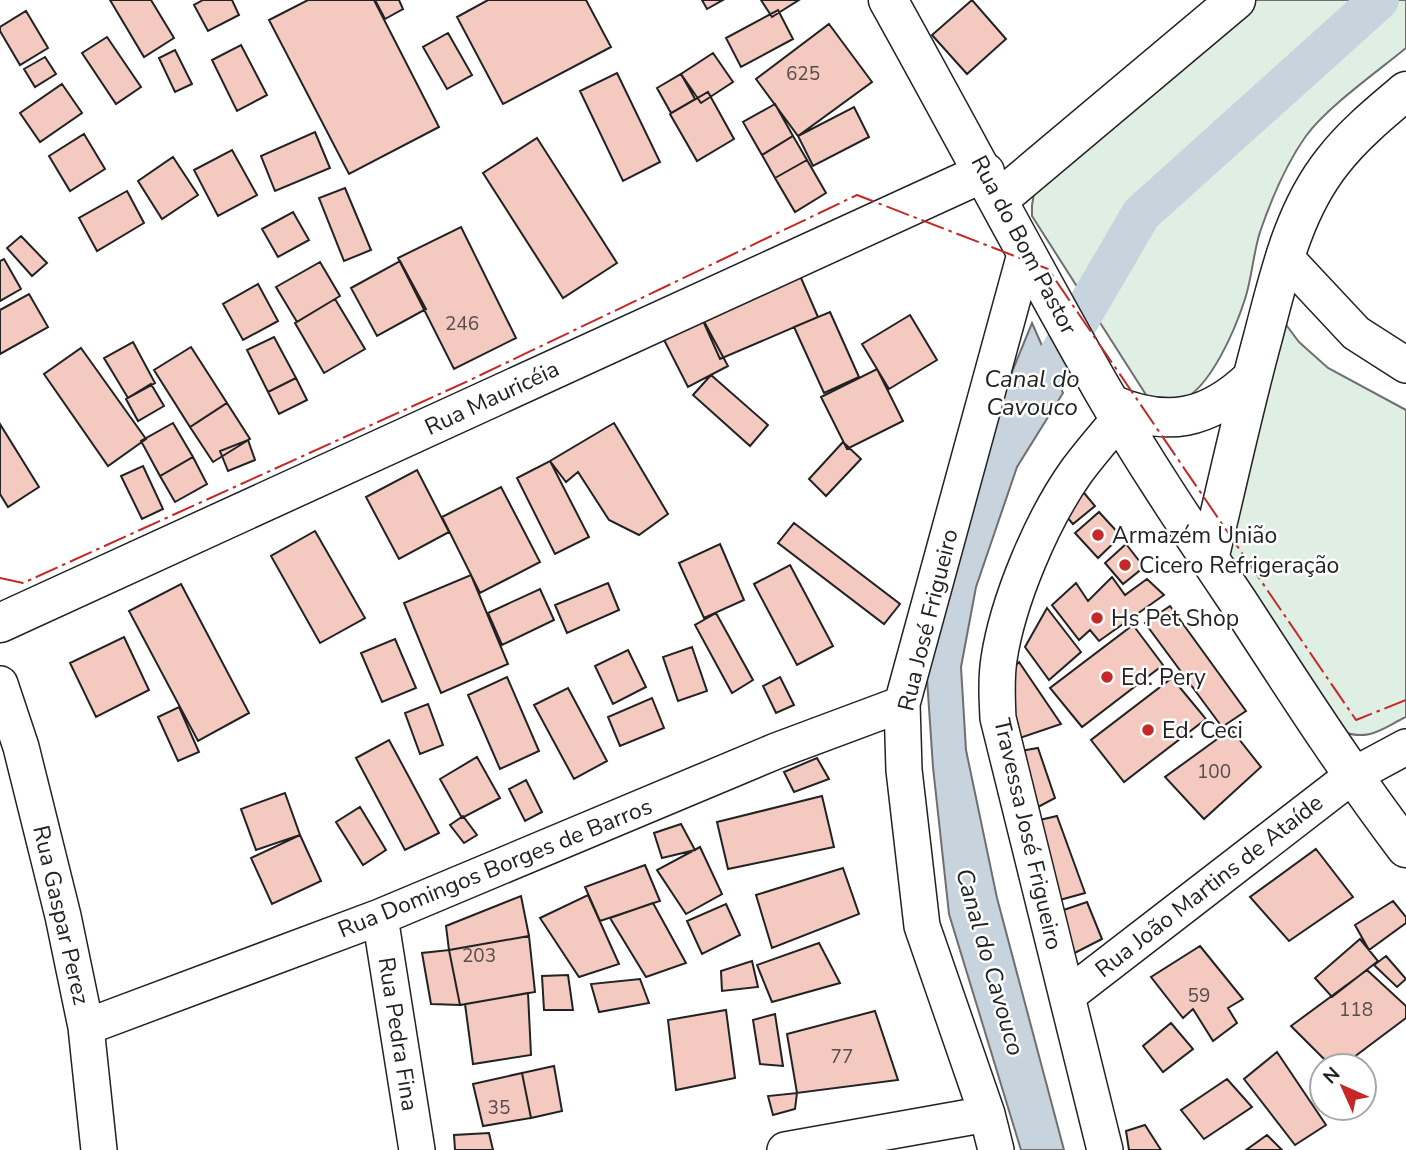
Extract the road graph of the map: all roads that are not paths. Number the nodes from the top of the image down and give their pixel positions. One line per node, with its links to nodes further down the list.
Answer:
1 (888, 0): 4 (street, Rua do Bom Pastor)
2 (1236, 0): 4 (street, Rua Mauricéia)
3 (1406, 91): 5 (street)
4 (991, 186): 6 (street, Rua do Bom Pastor); 11 (street, Rua Mauricéia)
5 (1284, 256): 7 (street); 8 (street)
6 (1032, 265): 9 (street, Rua do Bom Pastor); 13 (street, Rua José Frigueiro)
7 (1406, 365)
8 (1252, 378): 9 (street); 10 (street)
9 (1112, 404): 10 (street, Rua do Bom Pastor); 18 (street, Travessa José Frigueiro)
10 (1209, 559): 15 (street, Rua do Bom Pastor)
11 (0, 623)
12 (0, 684): 19 (street, Rua Gaspar Perez)
13 (902, 704): 17 (street, Rua Domingos Borges de Barros); 20 (street, Rua José Frigueiro)
14 (1406, 747): 15 (street, Rua João Martins de Ataíde)
15 (1352, 776): 16 (street, Rua do Bom Pastor); 18 (street, Rua João Martins de Ataíde)
16 (1406, 848)
17 (380, 917): 19 (street, Rua Domingos Borges de Barros); 22 (street, Rua Pedra Fina)
18 (1067, 996): 25 (street, Travessa José Frigueiro)
19 (86, 1027): 21 (street, Rua Gaspar Perez)
20 (986, 1114): 23 (street); 24 (street, Rua José Frigueiro)
21 (99, 1150)
22 (417, 1150)
23 (785, 1150)
24 (996, 1150)
25 (1105, 1150)

